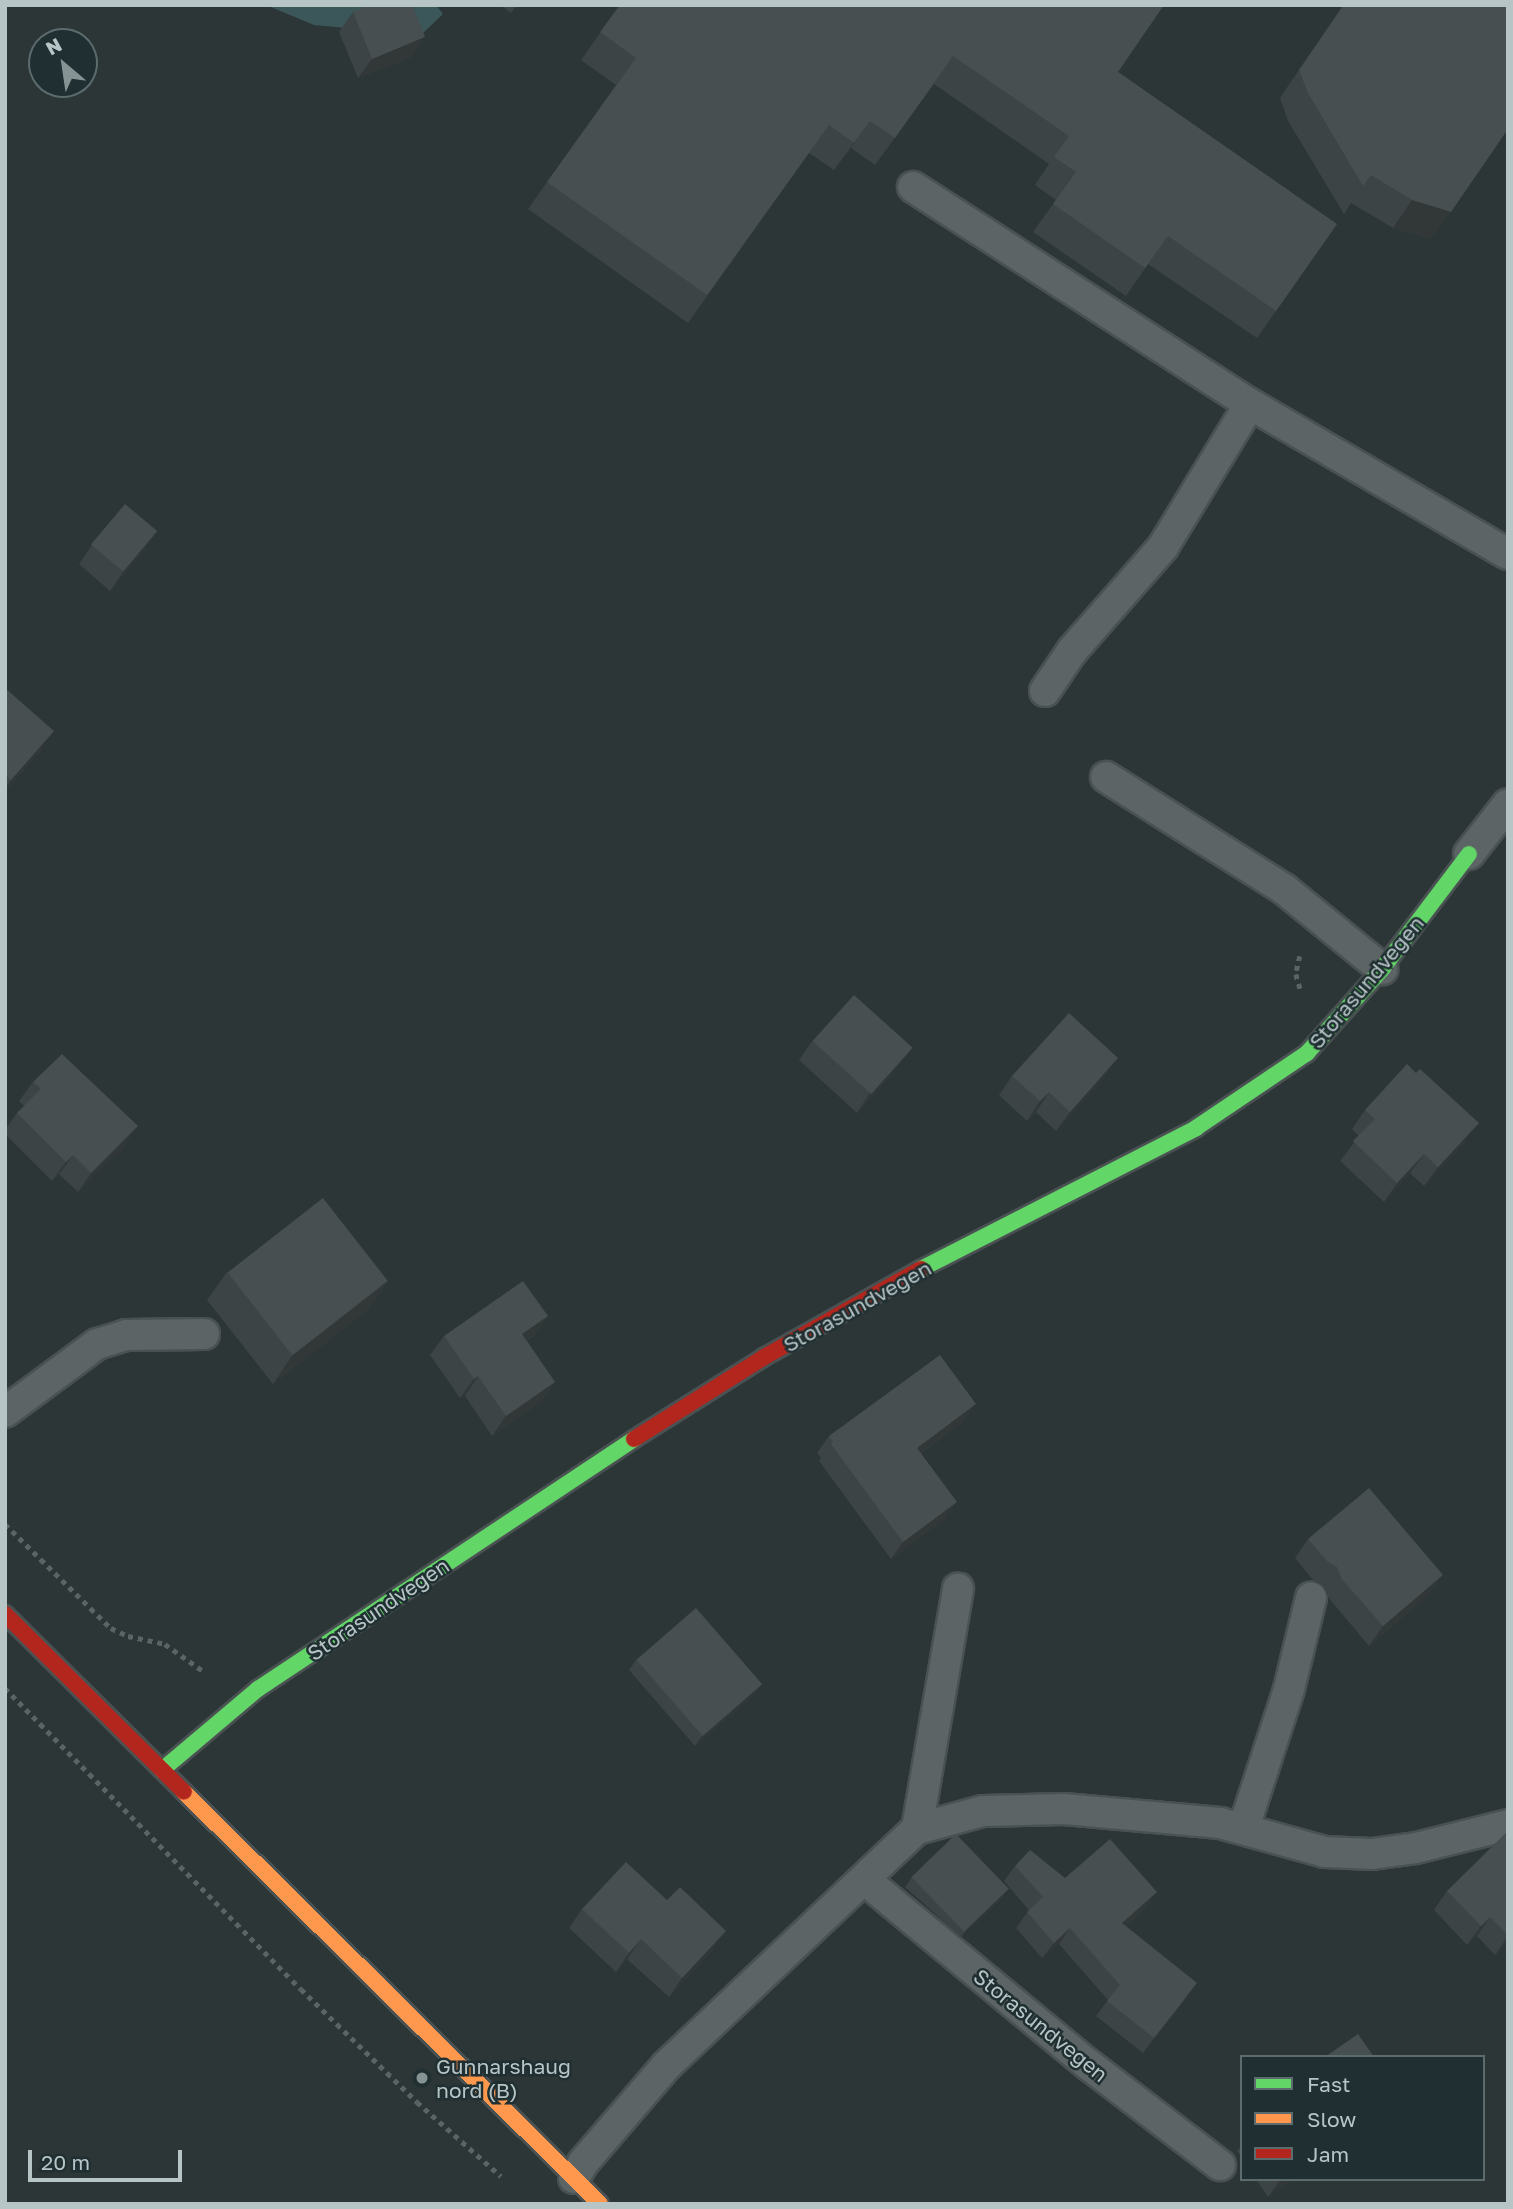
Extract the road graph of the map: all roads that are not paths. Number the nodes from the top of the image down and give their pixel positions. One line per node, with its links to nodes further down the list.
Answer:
1 (913, 187): 2 (lane)
2 (1250, 404): 3 (lane); 4 (lane)
3 (1508, 554)
4 (1045, 691)
5 (1106, 777): 8 (lane)
6 (1508, 804): 7 (lane, Storasundvegen)
7 (1469, 854): 8 (street, Storasundvegen)
8 (1382, 969): 14 (street, Storasundvegen)
9 (204, 1334): 10 (lane)
10 (5, 1412)
11 (958, 1588): 17 (lane)
12 (1311, 1598): 16 (lane)
13 (5, 1614): 14 (street)
14 (162, 1770): 20 (street)
15 (1508, 1825): 16 (lane)
16 (1244, 1827): 17 (lane)
17 (917, 1829): 18 (lane)
18 (865, 1880): 19 (lane, Storasundvegen); 20 (lane)
19 (1220, 2165)
20 (574, 2178): 21 (street)
21 (600, 2204)

